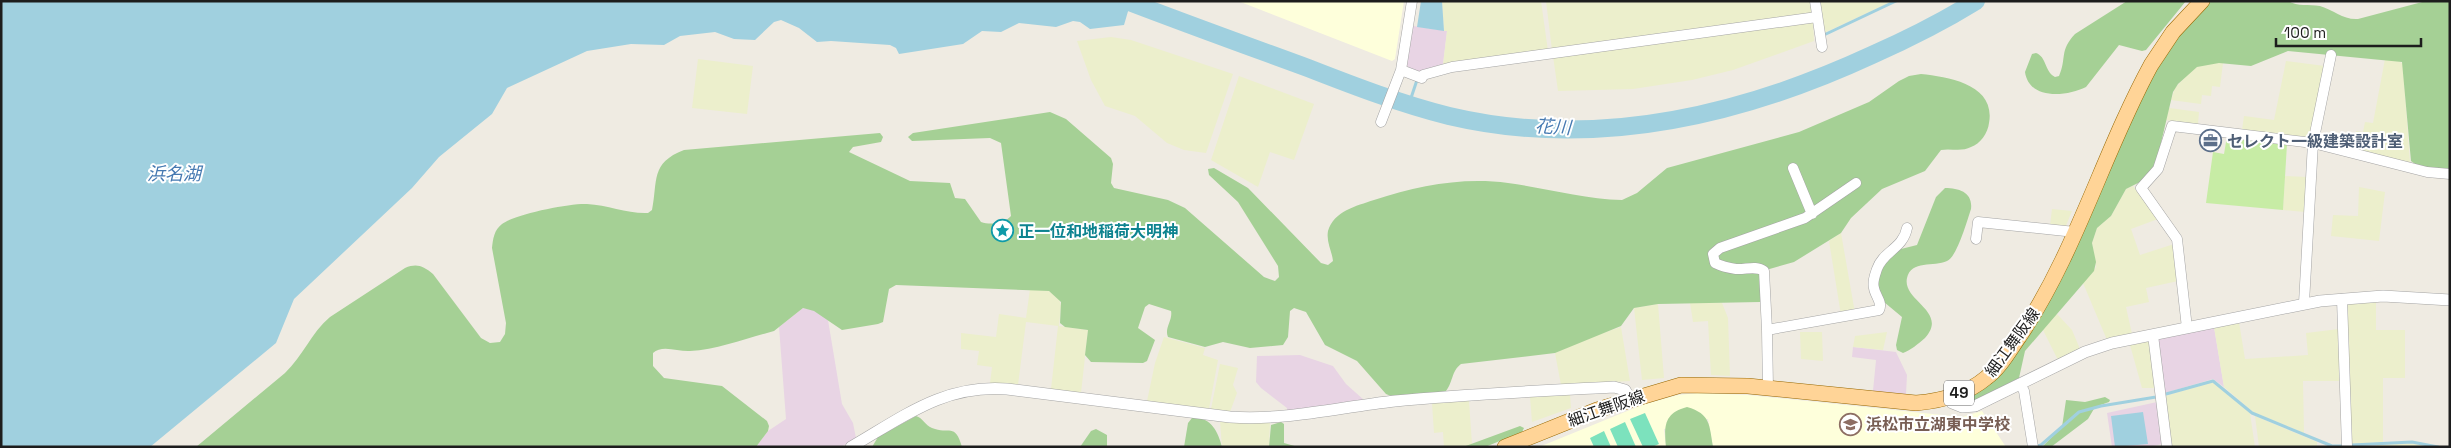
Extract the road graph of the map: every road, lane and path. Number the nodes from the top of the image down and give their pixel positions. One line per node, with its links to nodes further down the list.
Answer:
1 (1412, 1): 7 (street)
2 (1815, 1): 4 (street)
3 (2202, 1): 15 (main road, 細江舞阪線 / 49)
4 (1817, 17): 5 (street); 7 (street)
5 (1822, 47)
6 (2331, 55): 9 (street)
7 (1401, 72): 8 (street)
8 (1381, 122)
9 (2313, 144): 11 (street); 19 (street); 20 (street)
10 (1793, 168): 13 (street)
11 (2450, 174)
12 (1856, 184): 13 (street)
13 (1812, 214): 21 (street)
14 (1907, 228): 21 (street)
15 (2075, 232): 16 (street); 25 (main road, 細江舞阪線 / 49)
16 (1976, 239)
17 (2342, 299): 18 (street); 19 (street); 31 (street)
18 (2450, 300)
19 (2304, 303): 20 (street)
20 (2187, 328): 22 (street)
21 (1767, 330): 24 (street)
22 (2153, 335): 23 (street); 30 (street)
23 (2020, 384): 25 (street); 29 (street)
24 (1768, 388): 25 (main road, 細江舞阪線 / 49); 26 (main road, 細江舞阪線 / 49)
25 (1950, 397)
26 (1630, 399): 27 (street); 28 (main road, 細江舞阪線 / 49)
27 (850, 447)
28 (1504, 447)
29 (2033, 447)
30 (2167, 447)
31 (2347, 447)

